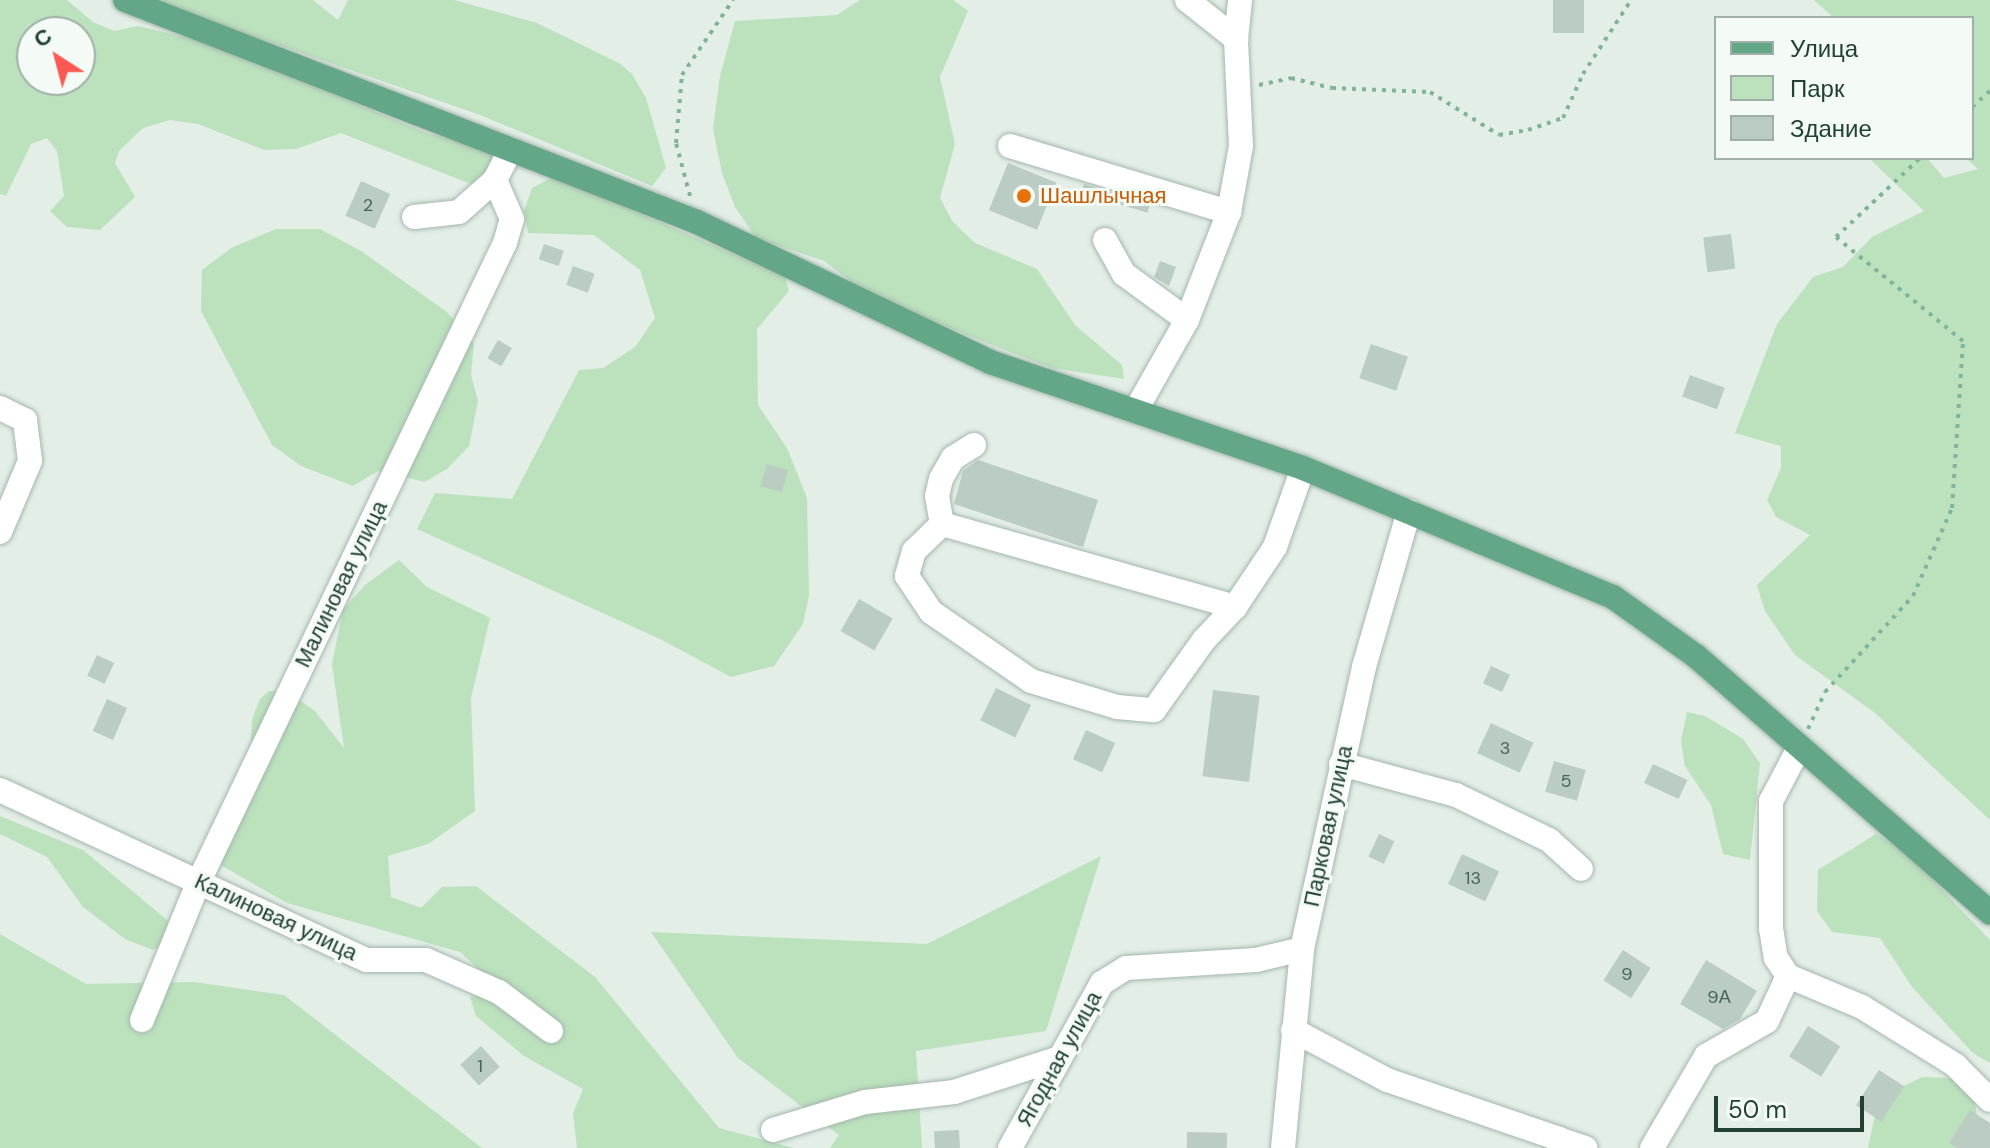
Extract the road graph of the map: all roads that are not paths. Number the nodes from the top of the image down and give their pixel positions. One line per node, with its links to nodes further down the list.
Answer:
1 (125, 0): 6 (main road)
2 (1187, 0): 4 (street)
3 (1240, 0): 4 (street)
4 (1236, 39): 8 (street)
5 (1010, 146): 8 (street)
6 (510, 150): 7 (street); 13 (main road)
7 (495, 180): 9 (street); 24 (street, Малиновая улица)
8 (1229, 212): 11 (street)
9 (414, 217)
10 (1105, 240): 11 (street)
11 (1187, 320): 13 (street)
12 (0, 408): 18 (street)
13 (1137, 408): 15 (main road)
14 (974, 445): 17 (street)
15 (1303, 468): 16 (main road); 19 (street)
16 (1409, 511): 20 (main road); 21 (street, Парковая улица)
17 (942, 524): 19 (street); 19 (street)
18 (0, 532)
19 (1235, 607)
20 (1799, 748): 25 (main road); 27 (street)
21 (1341, 764): 23 (street); 26 (street, Парковая улица)
22 (0, 790): 24 (street, Калиновая улица)
23 (1581, 869)
24 (199, 881): 28 (street, Малиновая улица); 30 (street, Калиновая улица)
25 (1990, 913)
26 (1302, 949): 29 (street, Парковая улица); 31 (street, Ягодная улица)
27 (1788, 976): 32 (street); 38 (street)
28 (142, 1020)
29 (1293, 1030): 34 (street); 36 (street, Парковая улица)
30 (551, 1031)
31 (1056, 1059): 33 (street); 35 (street, Ягодная улица)
32 (1990, 1100)
33 (773, 1130)
34 (1559, 1144): 37 (street)
35 (1010, 1148)
36 (1283, 1148)
37 (1585, 1148)
38 (1652, 1148)

